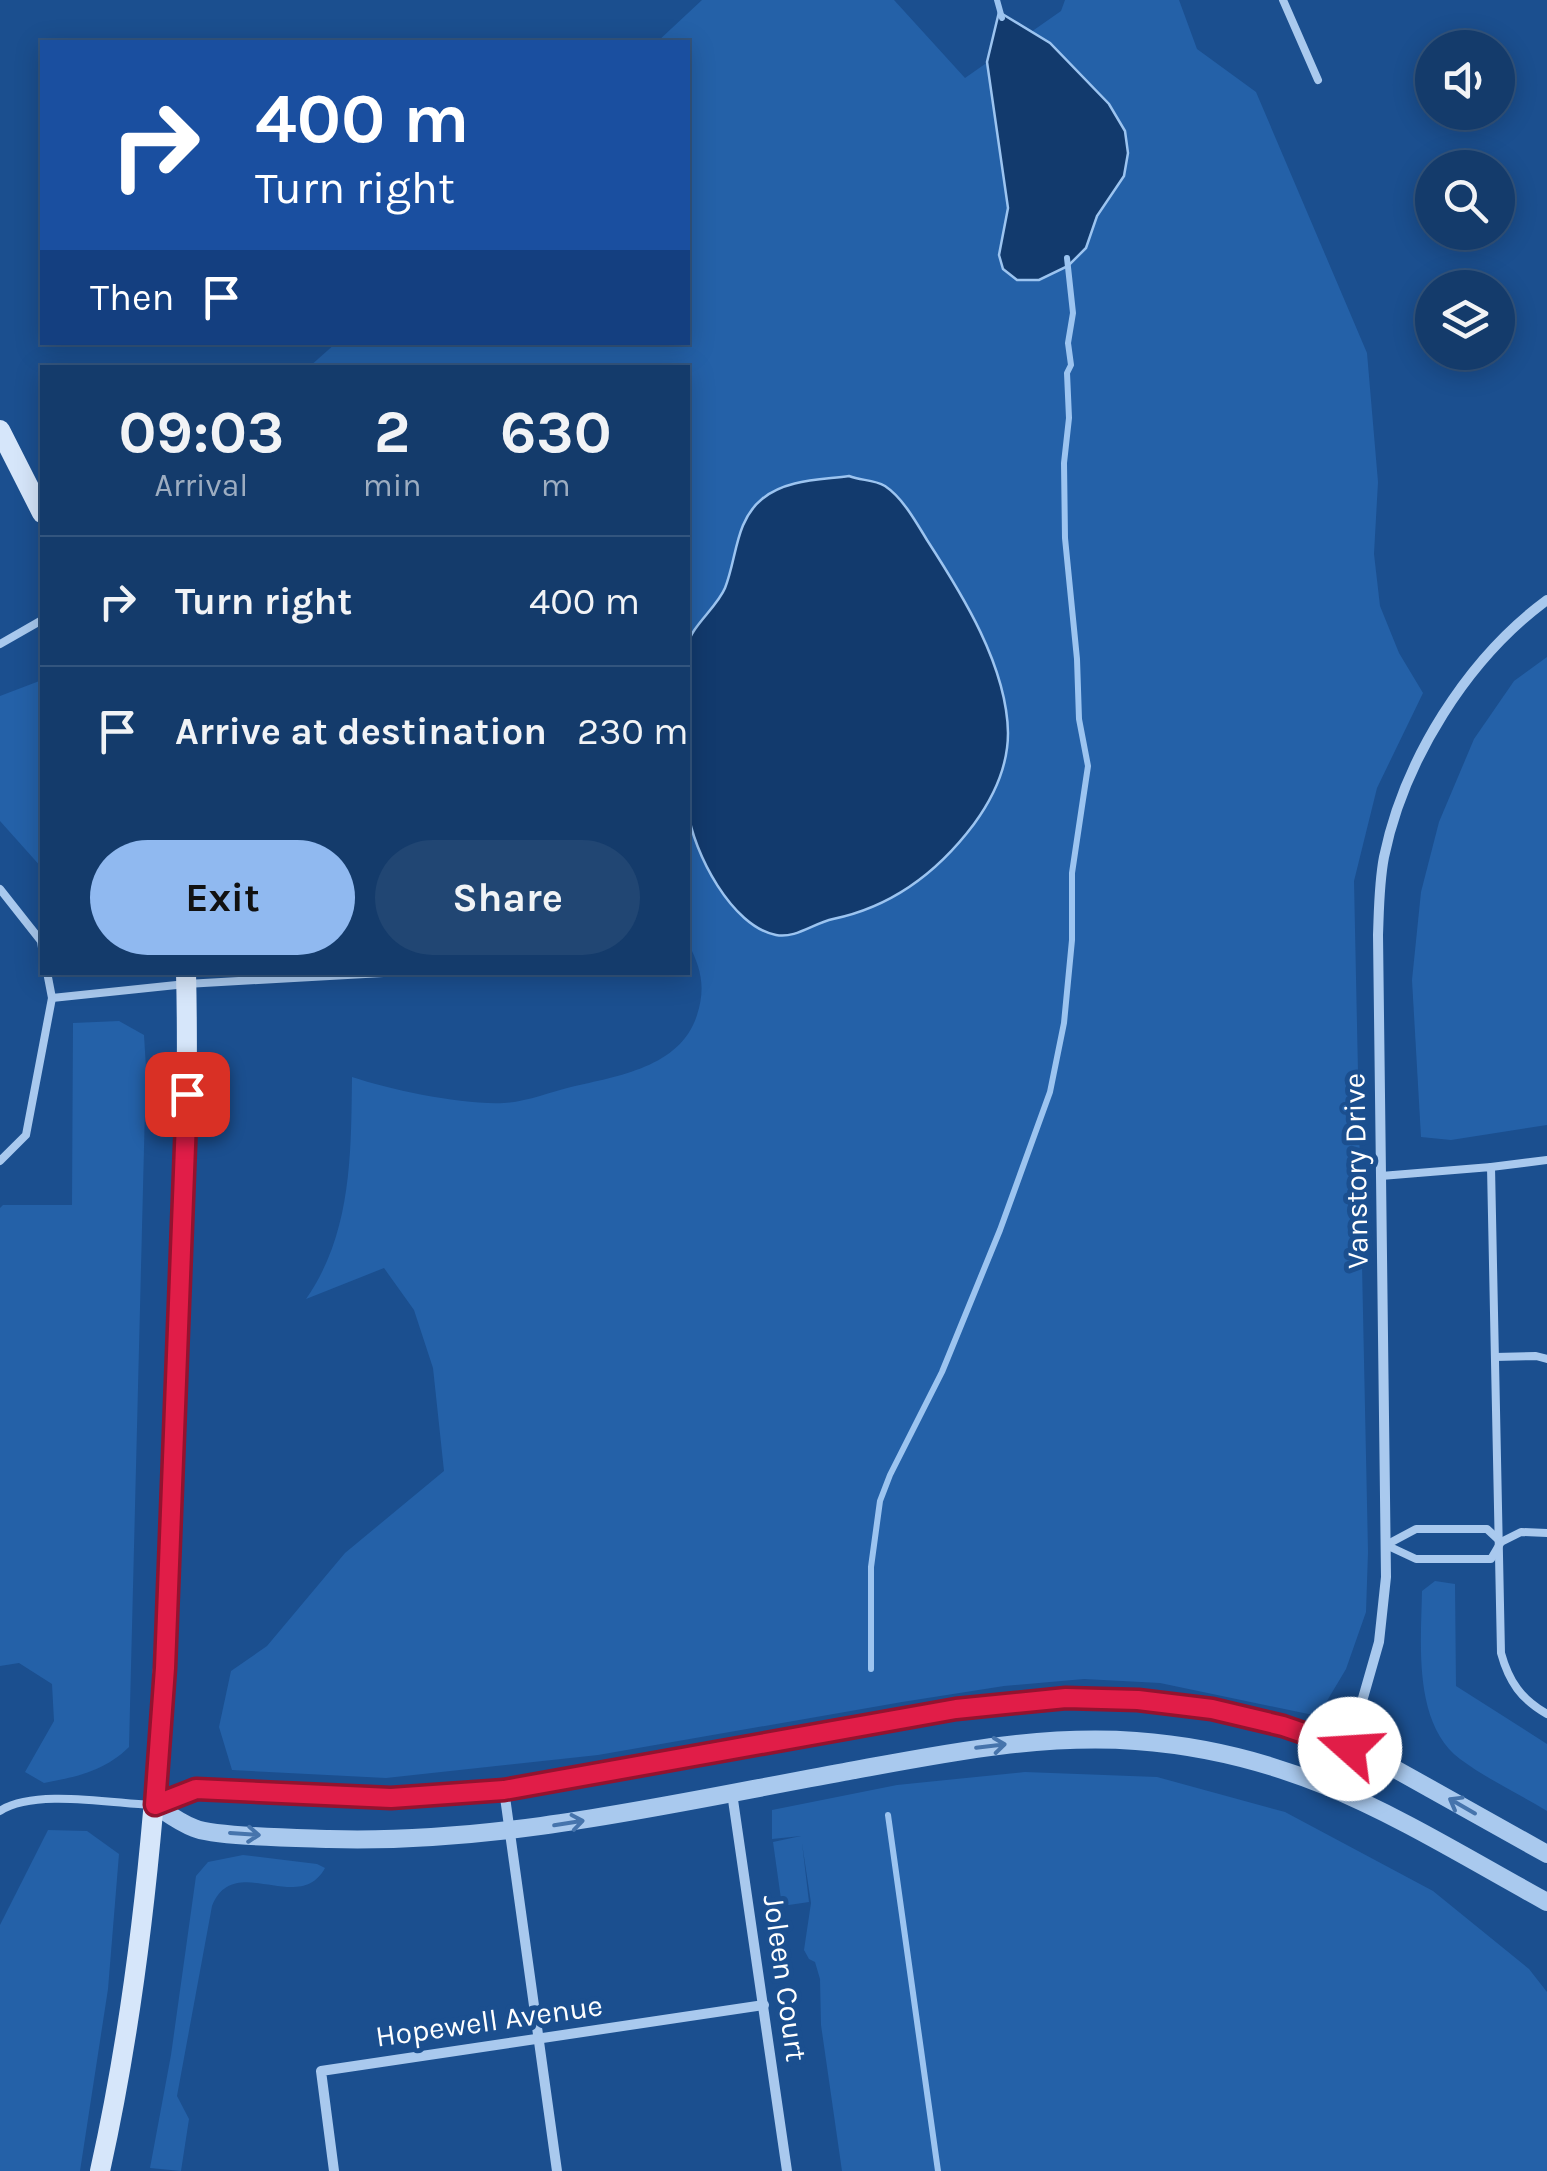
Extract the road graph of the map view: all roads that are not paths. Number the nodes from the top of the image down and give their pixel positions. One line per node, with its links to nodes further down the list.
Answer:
1 (1283, 0): 2 (lane)
2 (1318, 80)
3 (0, 430): 4 (main road)
4 (40, 509)
5 (1547, 600): 17 (street, Vanstory Drive)
6 (40, 621): 7 (lane)
7 (0, 644)
8 (0, 889): 9 (lane)
9 (40, 939)
10 (48, 975): 13 (lane)
11 (294, 975): 12 (lane)
12 (186, 978): 13 (lane); 28 (main road)
13 (52, 998): 15 (lane)
14 (1547, 1160): 16 (lane)
15 (0, 1161)
16 (1491, 1167): 17 (lane); 18 (lane)
17 (1381, 1176): 22 (street, Vanstory Drive)
18 (1495, 1357): 19 (lane); 21 (lane)
19 (1547, 1359)
20 (1547, 1533): 21 (lane)
21 (1501, 1542): 22 (lane); 22 (lane); 23 (lane)
22 (1386, 1545): 24 (street, Vanstory Drive)
23 (1547, 1714)
24 (1350, 1749): 25 (street, Vanstory Drive); 26 (street); 31 (street, one-way to 24)
25 (1337, 1788): 27 (street, one-way to 25); 32 (street)
26 (504, 1790): 28 (street); 30 (street)
27 (732, 1793): 30 (street, one-way to 27); 33 (street, Joleen Court)
28 (155, 1805): 29 (lane); 30 (street, one-way to 30); 35 (main road)
29 (0, 1811)
30 (510, 1832): 34 (street)
31 (1547, 1854)
32 (1545, 1901)
33 (764, 2004): 34 (street, Hopewell Avenue); 38 (street, Joleen Court)
34 (539, 2041): 36 (street, Hopewell Avenue); 37 (street)
35 (100, 2171)
36 (334, 2171)
37 (557, 2171)
38 (786, 2171)

